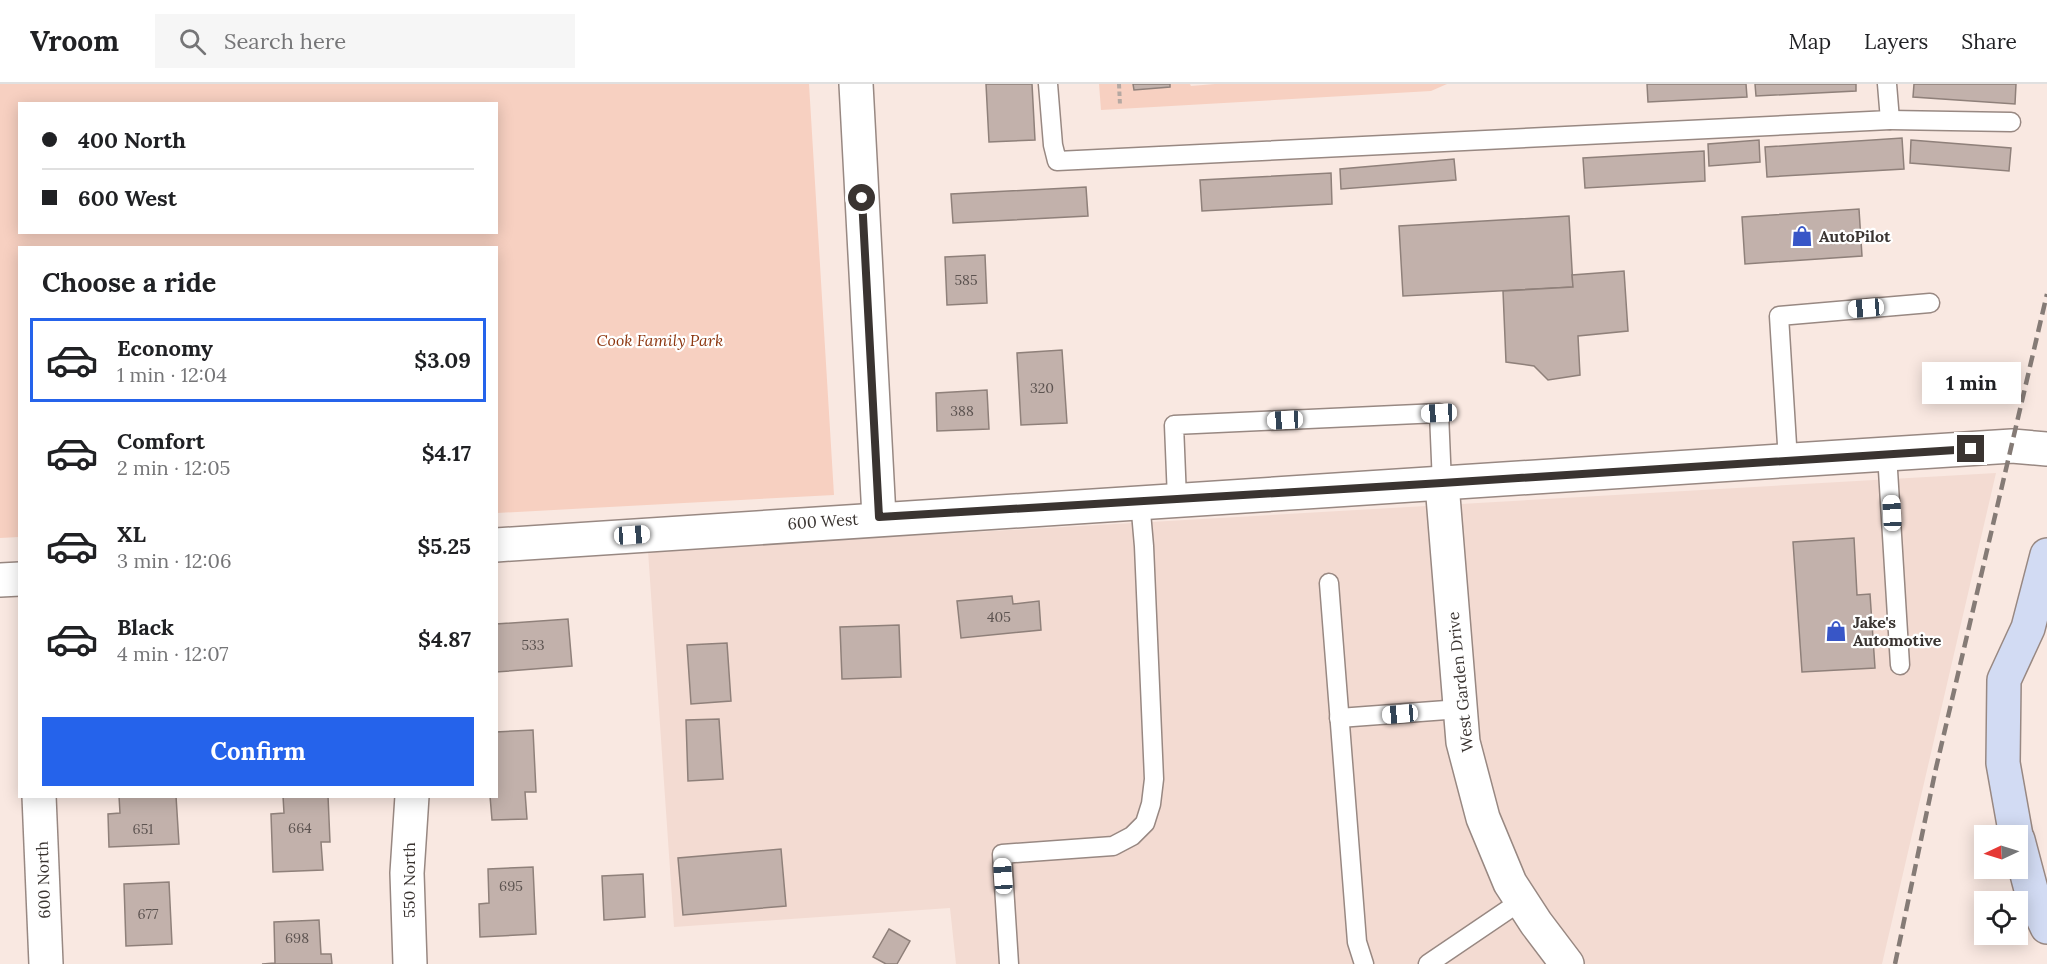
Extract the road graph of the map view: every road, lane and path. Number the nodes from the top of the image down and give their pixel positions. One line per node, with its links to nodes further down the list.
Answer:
1 (856, 84): 15 (street)
2 (1048, 84): 6 (lane)
3 (1119, 84): 5 (path)
4 (1887, 84): 6 (lane)
5 (1120, 105)
6 (1890, 120): 7 (lane)
7 (2011, 122)
8 (1930, 303): 11 (lane)
9 (2047, 449): 10 (street, 600 West)
10 (1887, 454): 11 (street, 600 West); 23 (lane)
11 (1788, 461): 12 (street, 600 West)
12 (1442, 483): 13 (street, 600 West); 13 (lane); 24 (street, West Garden Drive)
13 (1177, 499): 14 (street, 600 West)
14 (1140, 501): 15 (street, 600 West); 34 (lane)
15 (879, 517): 16 (street, 600 West)
16 (498, 545)
17 (2047, 555): 21 (main road)
18 (18, 579): 19 (street)
19 (0, 580)
20 (1329, 583): 25 (lane)
21 (2042, 596): 22 (main road)
22 (2037, 636): 28 (main road)
23 (1900, 665)
24 (1460, 709): 25 (lane); 30 (street, West Garden Drive)
25 (1339, 718): 35 (lane)
26 (39, 798): 32 (street, 600 North)
27 (412, 798): 33 (street, 550 North)
28 (2014, 825)
29 (2028, 878): 31 (main road)
30 (1521, 901): 36 (lane); 37 (street, West Garden Drive)
31 (2047, 927)
32 (46, 964)
33 (410, 964)
34 (1010, 964)
35 (1364, 964)
36 (1428, 964)
37 (1568, 964)

